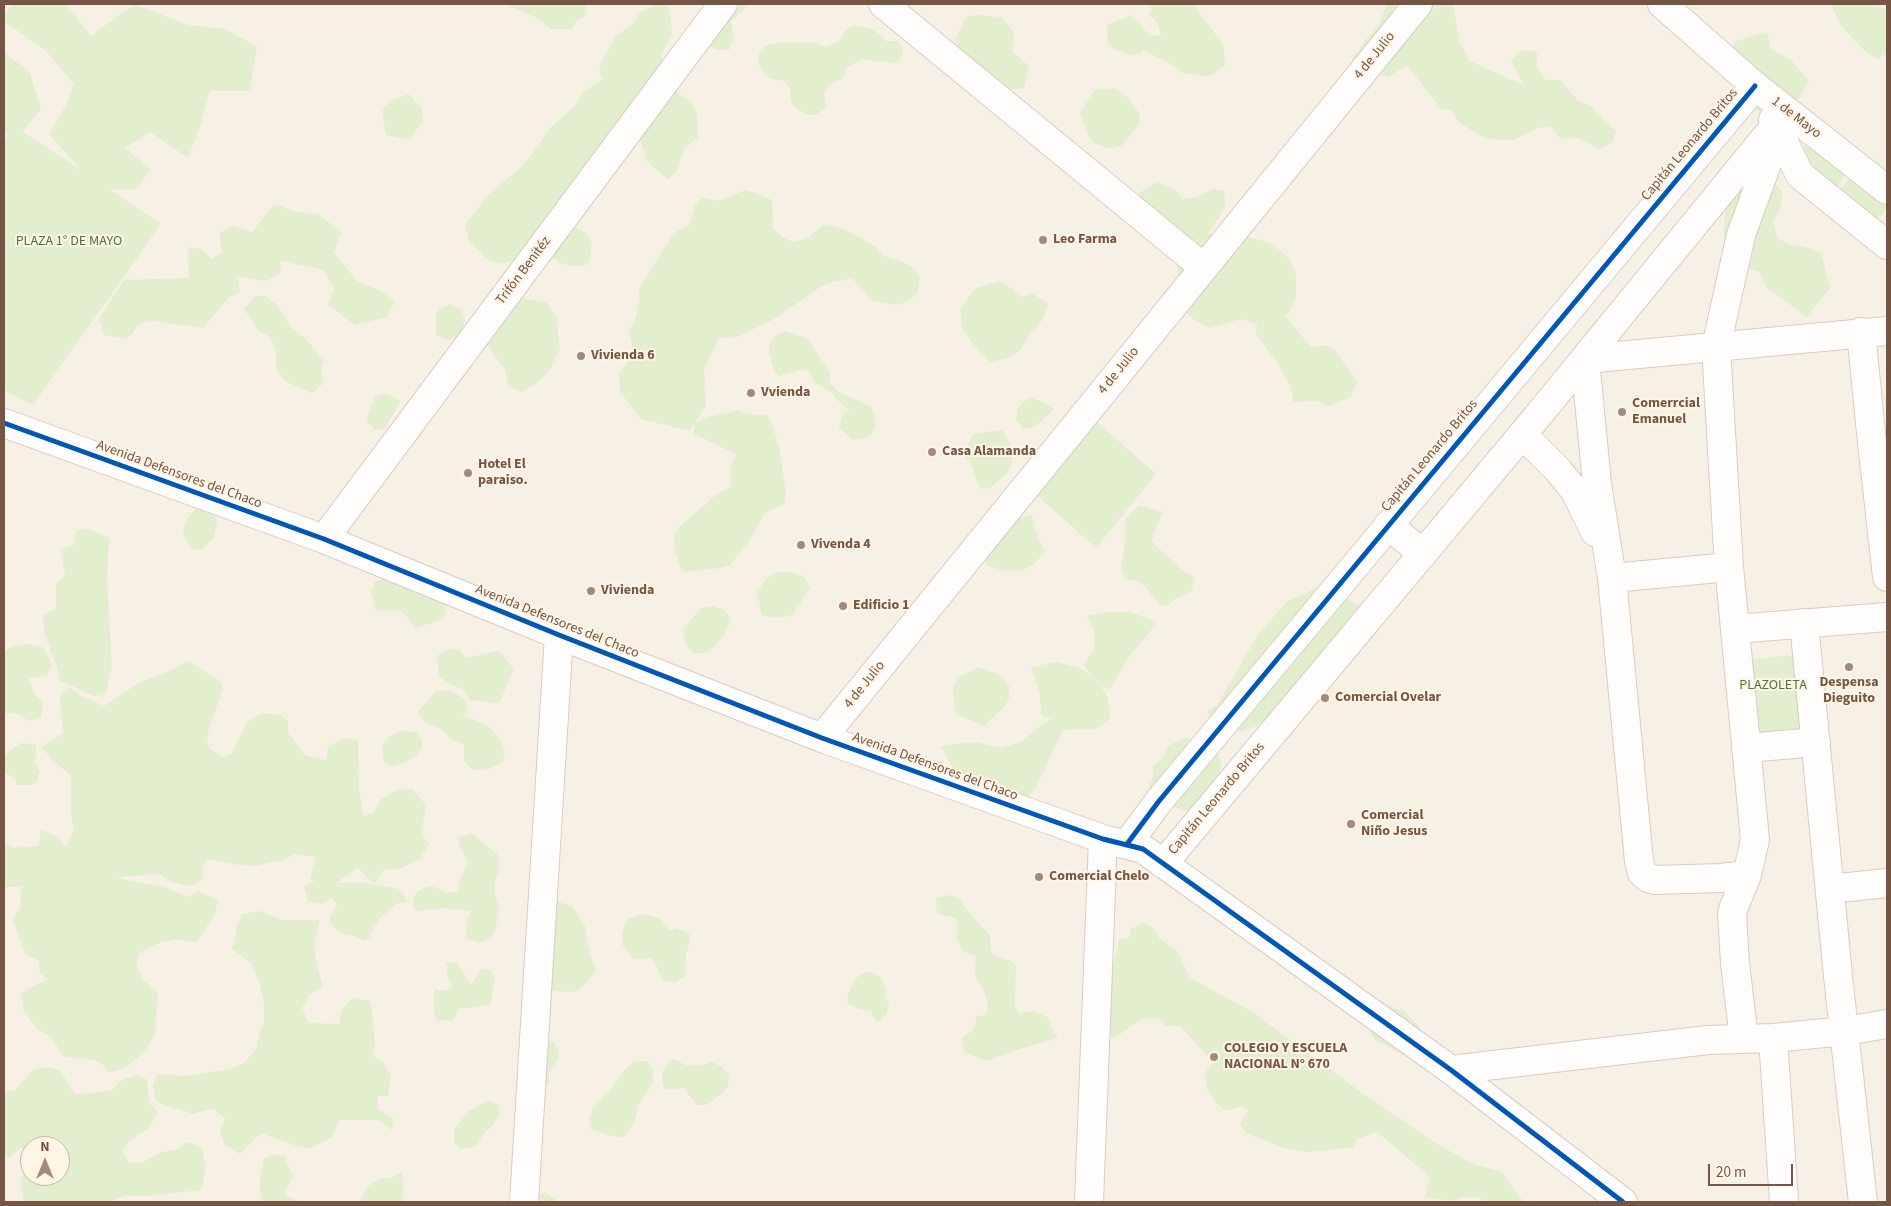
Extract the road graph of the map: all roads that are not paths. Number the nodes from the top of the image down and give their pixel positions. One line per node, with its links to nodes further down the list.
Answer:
1 (723, 4): 19 (street, Trifón Benitéz)
2 (883, 4): 12 (street)
3 (1418, 4): 12 (street, 4 de Julio)
4 (1662, 4): 5 (street)
5 (1755, 86): 6 (street); 18 (street, Capitán Leonardo Britos)
6 (1781, 118): 7 (street, 1 de Mayo); 8 (street); 10 (street); 15 (street, Capitán Leonardo Britos)
7 (1858, 167): 8 (street); 9 (street, 1 de Mayo)
8 (1796, 168): 10 (street); 11 (street)
9 (1887, 190)
10 (1741, 235): 14 (street)
11 (1887, 245)
12 (1203, 267): 28 (street, 4 de Julio)
13 (1874, 331): 14 (street); 22 (street)
14 (1716, 347): 15 (street); 21 (street)
15 (1585, 359): 17 (street, Capitán Leonardo Britos); 23 (street)
16 (4, 423): 19 (street, Avenida Defensores del Chaco)
17 (1523, 435): 20 (street, Capitán Leonardo Britos); 23 (street)
18 (1388, 525): 20 (street); 31 (street, Capitán Leonardo Britos)
19 (324, 539): 27 (street, Avenida Defensores del Chaco)
20 (1423, 554): 32 (street, Capitán Leonardo Britos)
21 (1729, 568): 23 (street); 26 (street)
22 (1887, 577)
23 (1612, 578): 33 (street)
24 (1887, 617): 25 (street)
25 (1804, 623): 26 (street); 29 (street)
26 (1735, 629): 30 (street)
27 (559, 635): 28 (street, Avenida Defensores del Chaco); 41 (street)
28 (822, 738): 31 (street, Avenida Defensores del Chaco)
29 (1816, 742): 30 (street); 35 (street)
30 (1747, 748): 33 (street)
31 (1115, 842): 32 (street, Avenida Defensores del Chaco); 42 (street)
32 (1163, 864): 40 (street, Avenida Defensores del Chaco)
33 (1747, 875): 39 (street)
34 (1887, 883): 35 (street)
35 (1830, 889): 37 (street)
36 (1887, 1024): 37 (street)
37 (1845, 1031): 38 (street); 45 (street)
38 (1773, 1038): 39 (street); 44 (street)
39 (1744, 1039): 40 (street)
40 (1451, 1070): 43 (street, Avenida Defensores del Chaco)
41 (524, 1202)
42 (1089, 1202)
43 (1623, 1202)
44 (1784, 1202)
45 (1863, 1202)

